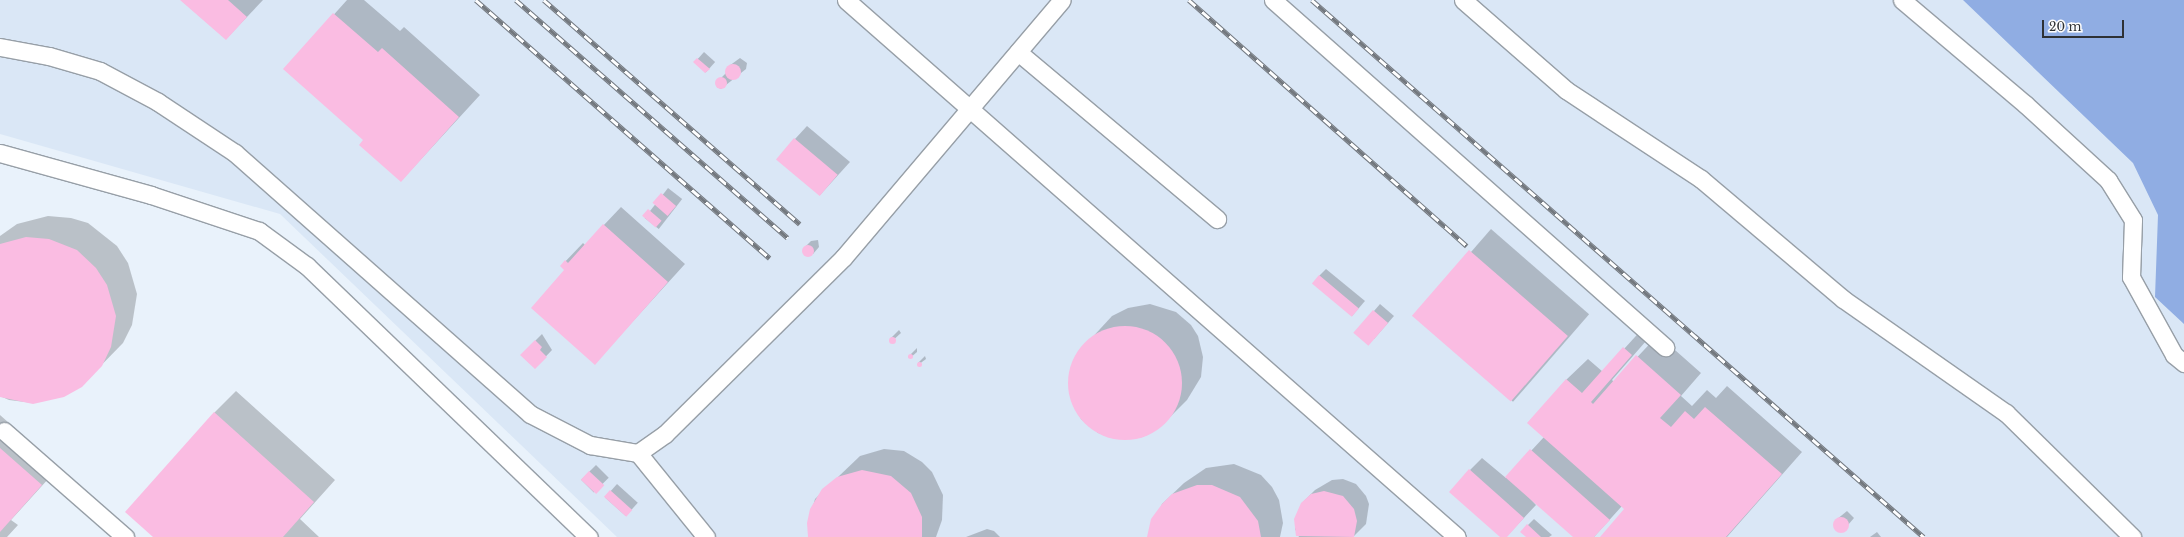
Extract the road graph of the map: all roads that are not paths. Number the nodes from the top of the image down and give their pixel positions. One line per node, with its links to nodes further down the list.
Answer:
1 (846, 0): 8 (lane)
2 (1062, 0): 7 (lane)
3 (1273, 0): 11 (lane)
4 (1463, 0): 19 (lane)
5 (1902, 0): 12 (lane)
6 (0, 47): 14 (lane)
7 (1018, 52): 8 (lane); 10 (lane)
8 (969, 110): 14 (lane); 18 (lane)
9 (0, 152): 16 (lane)
10 (1217, 219)
11 (1665, 347)
12 (2184, 363)
13 (4, 431): 15 (lane)
14 (638, 453): 17 (lane)
15 (126, 537)
16 (589, 537)
17 (706, 537)
18 (1457, 537)
19 (2132, 537)

